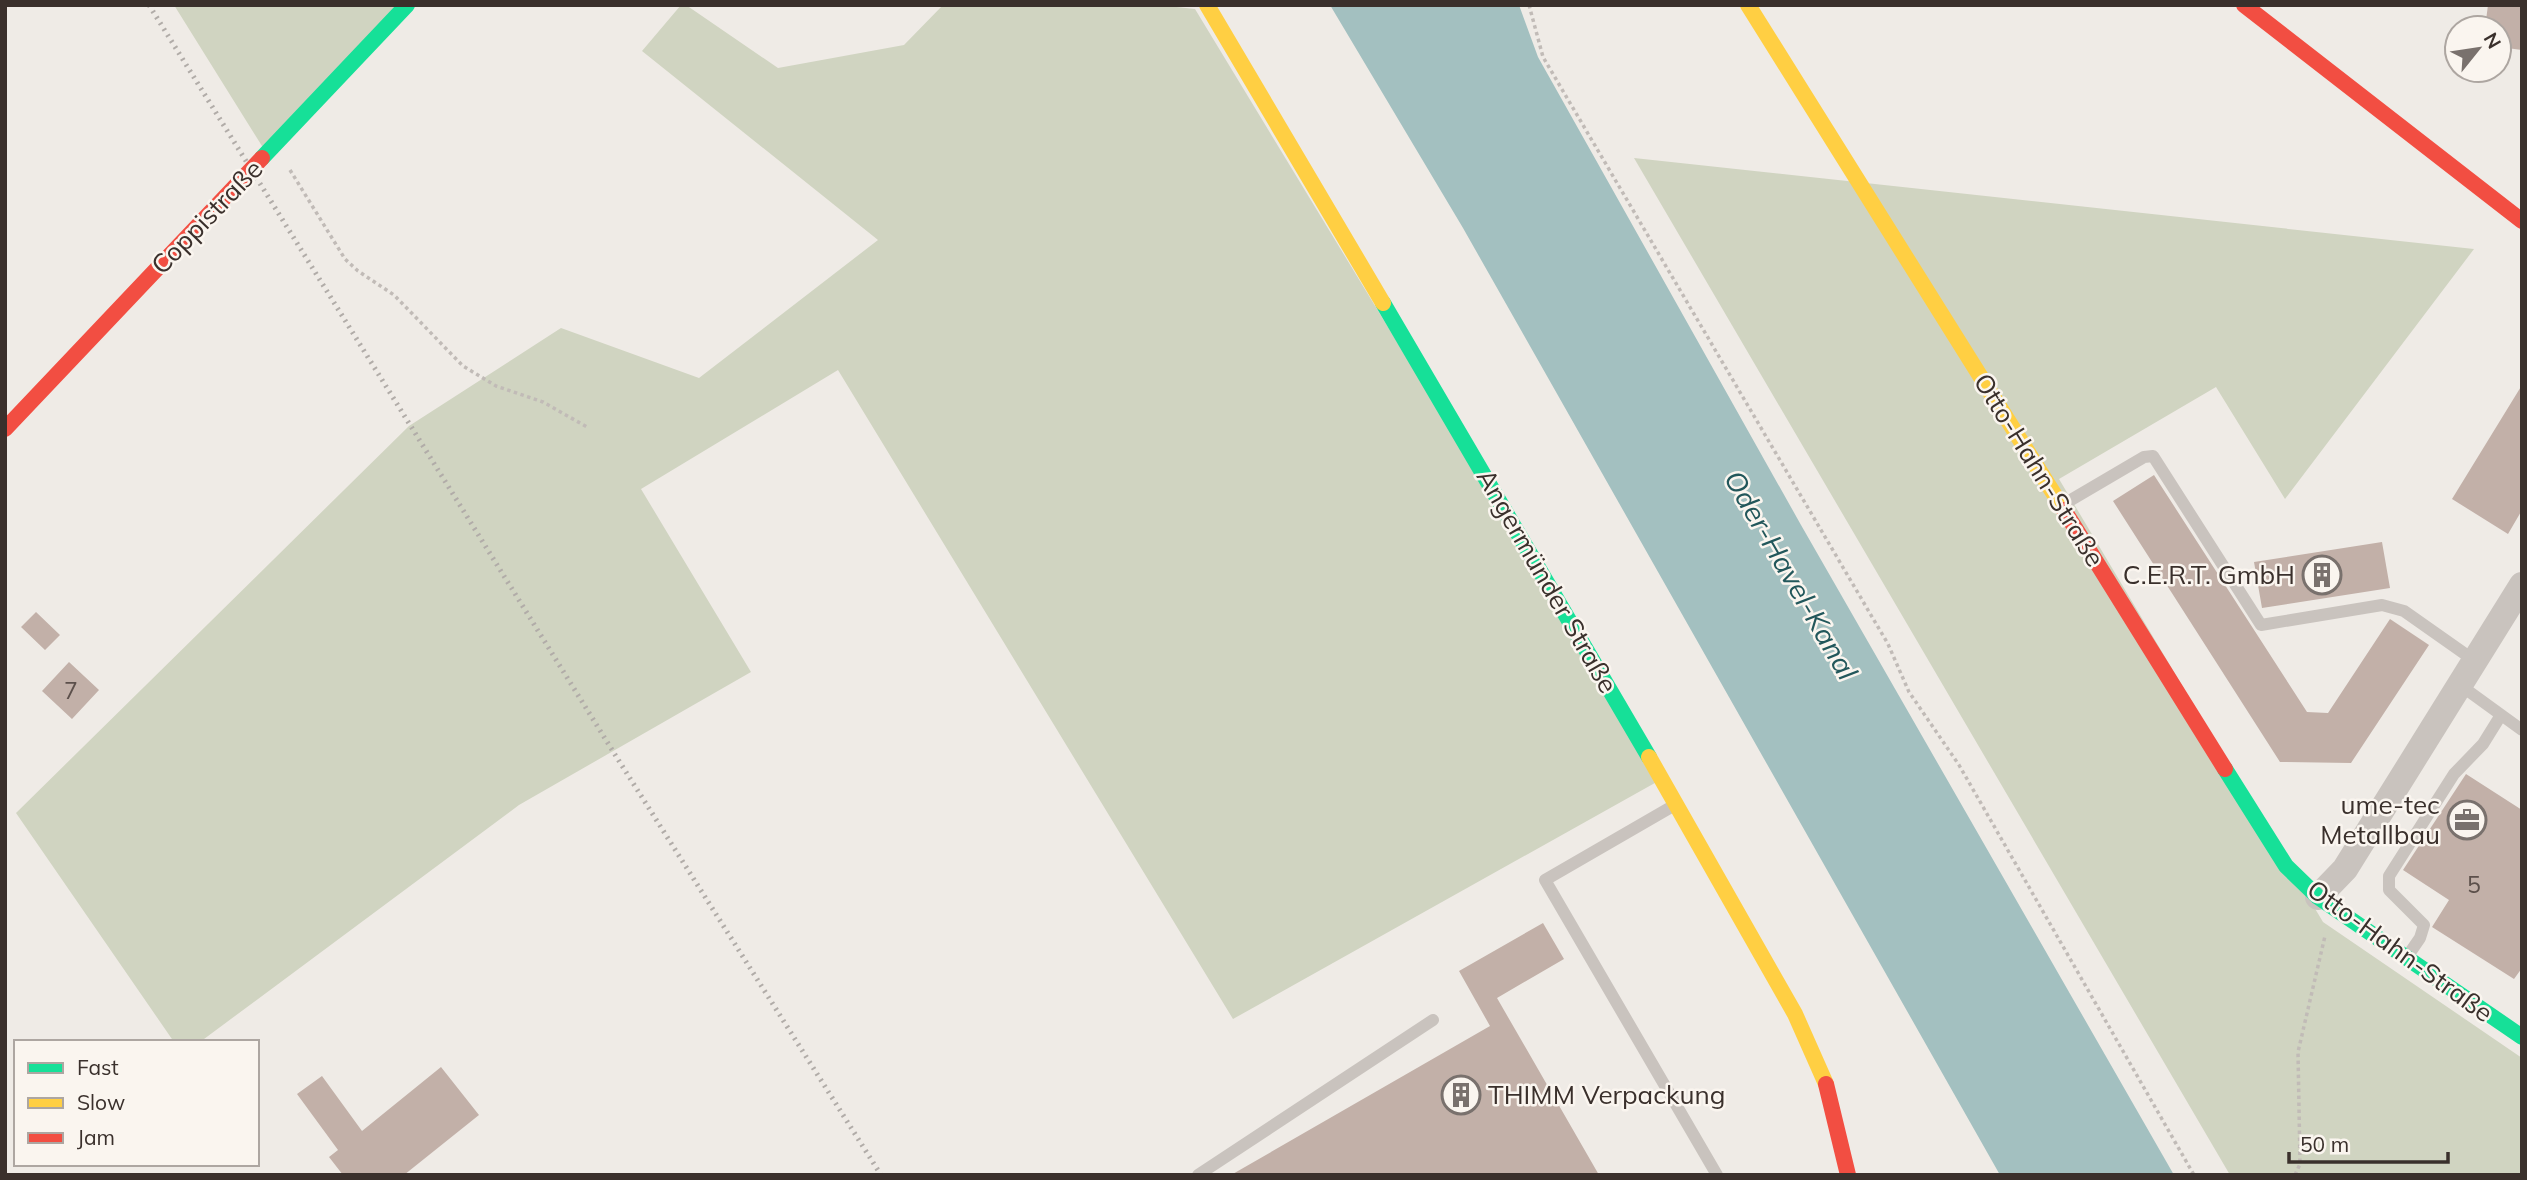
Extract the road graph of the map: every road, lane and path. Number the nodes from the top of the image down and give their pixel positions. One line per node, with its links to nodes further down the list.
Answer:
1 (407, 5): 9 (street, Coppistraße)
2 (1206, 5): 16 (street, Angermünder Straße)
3 (1529, 5): 24 (path)
4 (1748, 5): 10 (street, Otto-Hahn-Straße)
5 (2244, 5): 7 (street)
6 (283, 159): 8 (path)
7 (2522, 220)
8 (587, 428)
9 (5, 429)
10 (2061, 506): 12 (lane); 17 (street, Otto-Hahn-Straße)
11 (2522, 585): 12 (street)
12 (2475, 661): 13 (street)
13 (2460, 685): 14 (lane); 17 (street)
14 (2501, 715): 15 (lane); 18 (lane)
15 (2522, 730)
16 (1676, 804): 22 (lane); 23 (street, Angermünder Straße)
17 (2325, 902): 18 (street, Otto-Hahn-Straße); 25 (path)
18 (2406, 958): 20 (street, Otto-Hahn-Straße)
19 (1433, 1020): 21 (lane)
20 (2522, 1037)
21 (1198, 1175)
22 (1717, 1175)
23 (1848, 1175)
24 (2194, 1175)
25 (2295, 1175)

